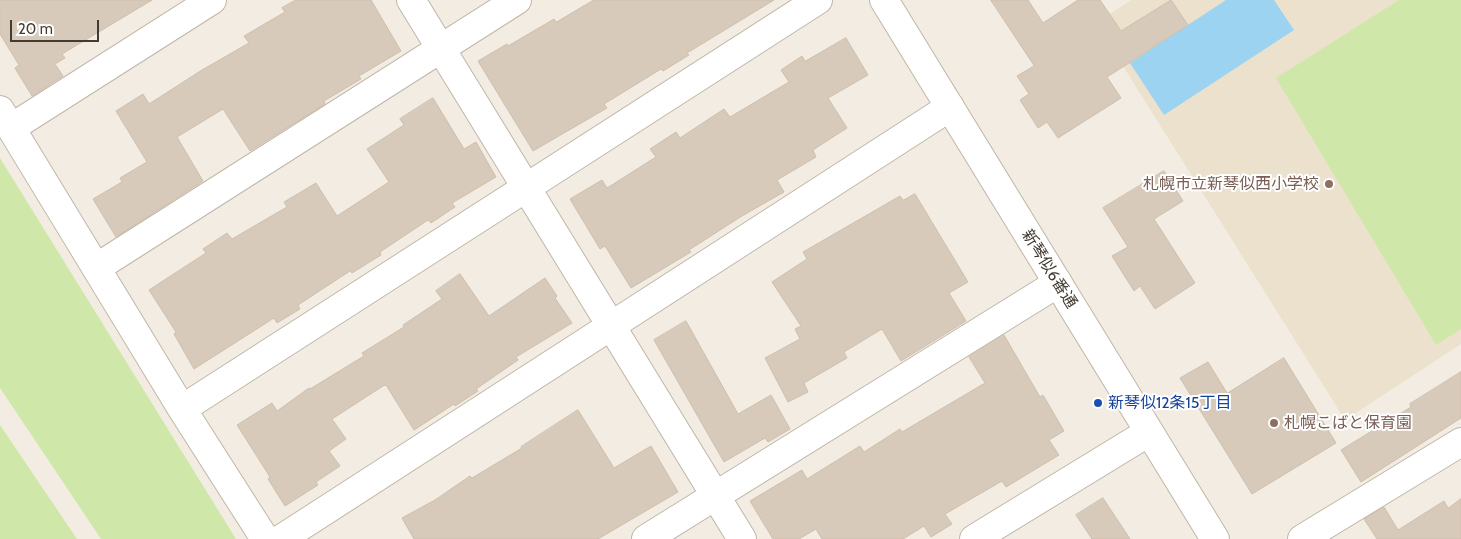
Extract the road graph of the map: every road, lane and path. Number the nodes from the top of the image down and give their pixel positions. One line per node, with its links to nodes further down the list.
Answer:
1 (212, 0): 8 (street)
2 (411, 0): 6 (street)
3 (517, 0): 6 (street)
4 (818, 0): 9 (street)
5 (884, 0): 7 (street, 新琴似6番通)
6 (440, 49): 9 (street); 10 (street)
7 (950, 107): 11 (street, 新琴似6番通); 12 (street)
8 (5, 119): 10 (street)
9 (526, 188): 12 (street); 13 (street)
10 (96, 268): 13 (street)
11 (1058, 283): 14 (street, 新琴似6番通); 16 (street)
12 (611, 326): 16 (street); 19 (street)
13 (182, 409): 18 (street)
14 (1149, 432): 17 (street, 新琴似6番通); 22 (street)
15 (1461, 442): 23 (street)
16 (716, 496): 20 (street); 21 (street)
17 (1212, 538)
18 (265, 539)
19 (280, 539)
20 (646, 539)
21 (742, 539)
22 (974, 539)
23 (1302, 539)

